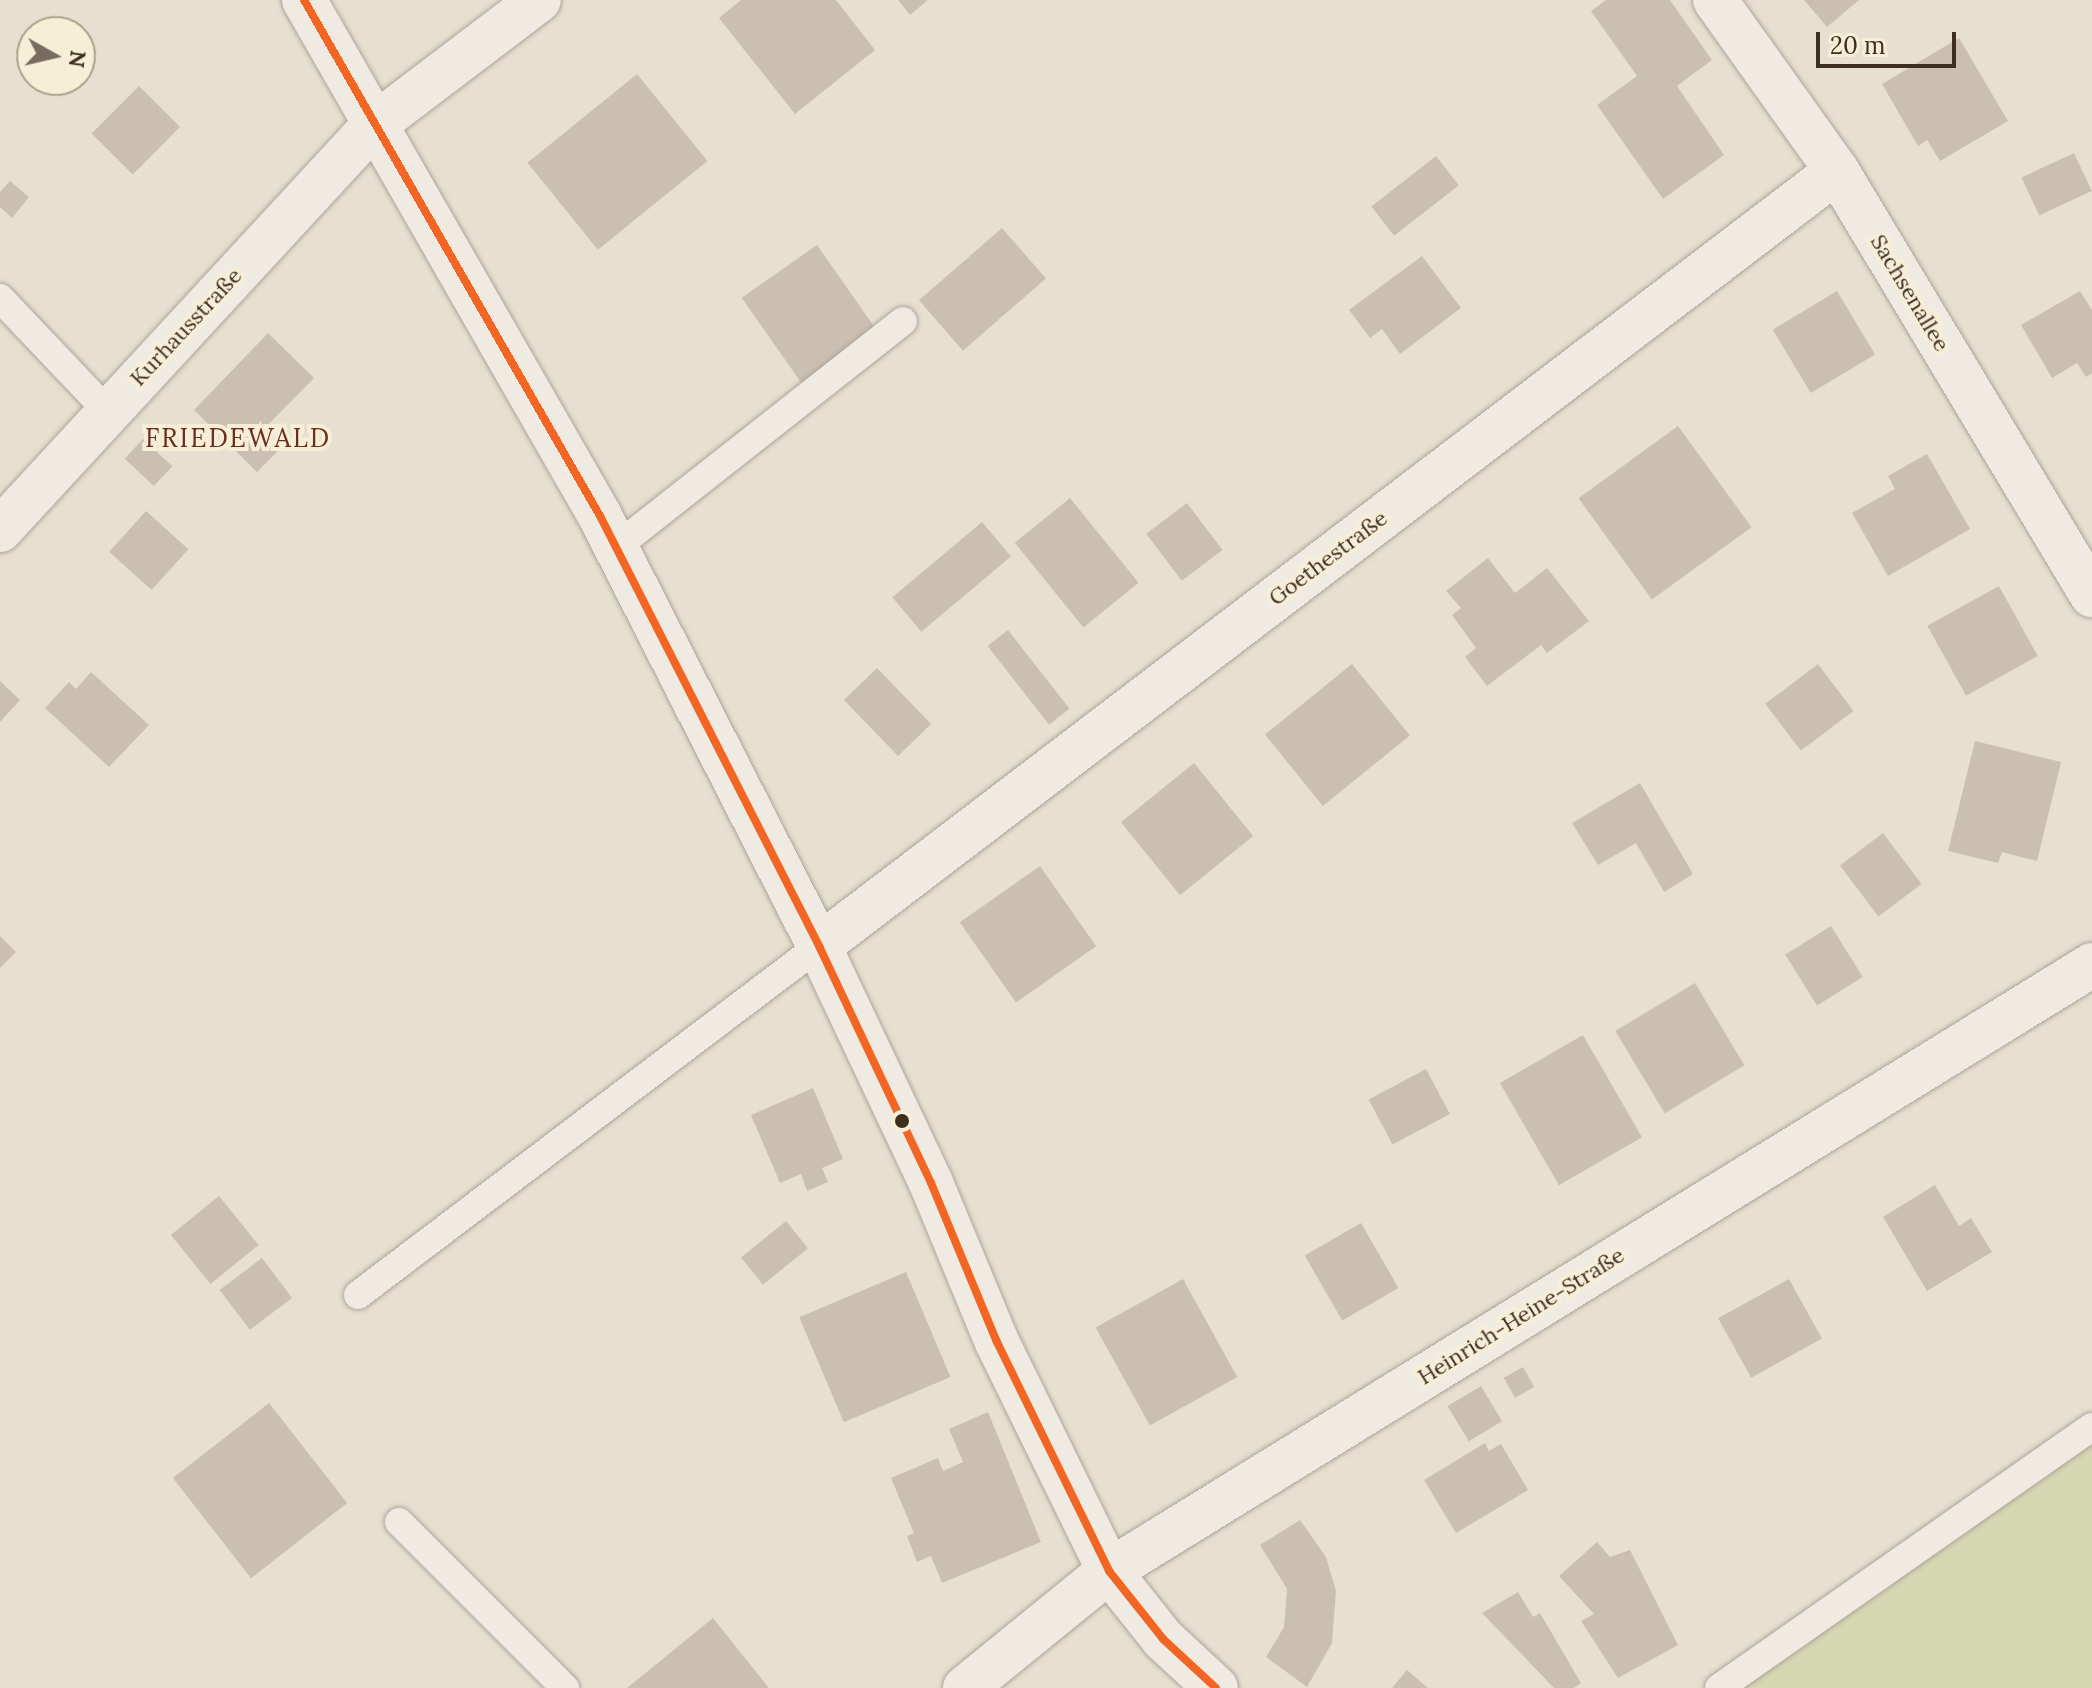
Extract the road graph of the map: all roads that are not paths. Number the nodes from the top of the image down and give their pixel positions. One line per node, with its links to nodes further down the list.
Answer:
1 (304, 0): 4 (street)
2 (539, 0): 4 (street)
3 (1715, 0): 5 (street, Sachsenallee)
4 (373, 126): 8 (street, Kurhausstraße); 10 (street)
5 (1837, 171): 11 (street, Sachsenallee); 12 (street, Goethestraße)
6 (0, 298): 8 (lane)
7 (903, 321): 10 (lane)
8 (108, 412): 9 (street, Kurhausstraße)
9 (0, 530)
10 (616, 547): 12 (street)
11 (2092, 595)
12 (819, 946): 14 (lane); 17 (street)
13 (2092, 965): 17 (street, Heinrich-Heine-Straße)
14 (358, 1295)
15 (2092, 1427): 21 (lane)
16 (399, 1522): 18 (lane)
17 (1109, 1571): 19 (street, Heinrich-Heine-Straße); 20 (street)
18 (565, 1688)
19 (965, 1688)
20 (1216, 1688)
21 (1719, 1688)

